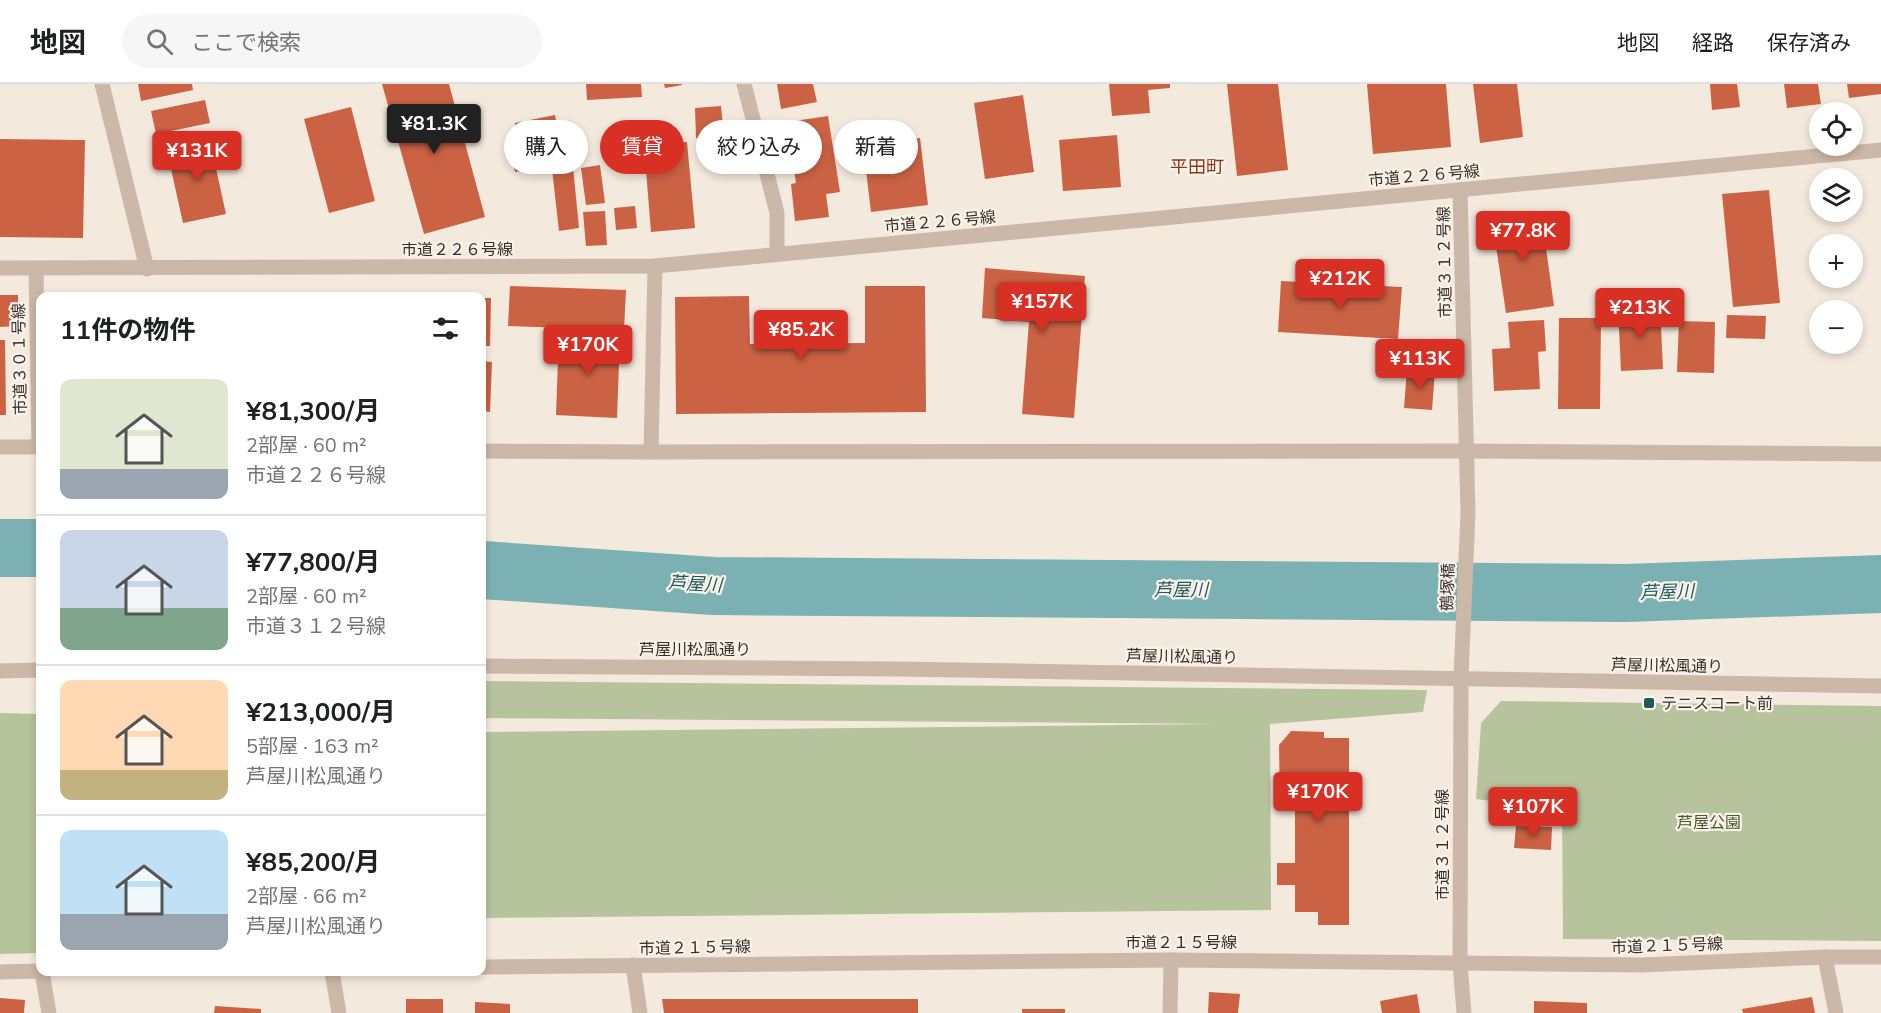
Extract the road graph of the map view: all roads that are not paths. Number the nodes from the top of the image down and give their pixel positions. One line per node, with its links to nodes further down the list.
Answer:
1 (102, 84): 9 (street)
2 (744, 84): 5 (street)
3 (1881, 150): 4 (street, 市道２２６号線)
4 (1460, 190): 5 (street, 市道２２６号線); 14 (street, 市道３１２号線)
5 (777, 254): 6 (street, 市道２２６号線)
6 (655, 266): 9 (street, 市道２２６号線); 15 (street)
7 (0, 268): 8 (street, 市道２２６号線)
8 (36, 269): 9 (street, 市道２２６号線); 10 (street, 市道３０１号線)
9 (147, 269)
10 (37, 292)
11 (0, 447): 12 (street)
12 (36, 447)
13 (486, 451): 15 (street)
14 (1467, 451): 15 (street); 16 (street); 17 (street, 市道３１２号線)
15 (651, 452)
16 (1881, 454)
17 (1468, 513): 21 (street, 鵺塚橋)
18 (486, 666): 21 (street, 芦屋川松風通り)
19 (36, 670): 20 (street)
20 (0, 671)
21 (1462, 673): 22 (street, 芦屋川松風通り); 26 (street, 市道３１２号線)
22 (1881, 686)
23 (1825, 957): 24 (street, 市道２１５号線); 26 (street, 市道２１５号線); 38 (street)
24 (1881, 957)
25 (1171, 960): 26 (street, 市道２１５号線); 27 (street, 市道２１５号線); 36 (street)
26 (1460, 963): 37 (street, 市道３１２号線)
27 (633, 966): 28 (street, 市道２１５号線); 35 (street)
28 (486, 968)
29 (0, 972): 30 (street)
30 (36, 972)
31 (42, 976): 33 (street)
32 (333, 976): 34 (street)
33 (49, 1013)
34 (339, 1013)
35 (640, 1013)
36 (1170, 1013)
37 (1464, 1013)
38 (1836, 1013)

